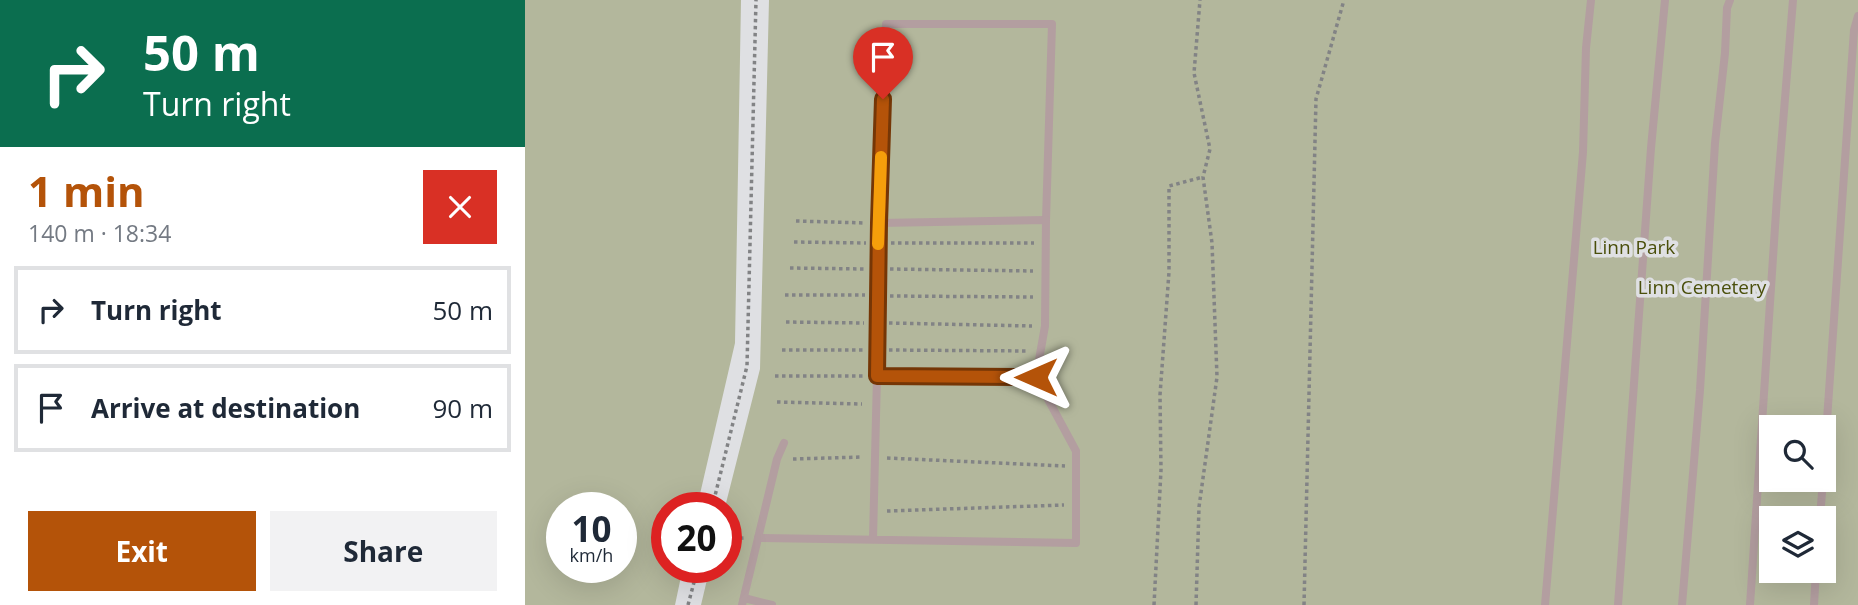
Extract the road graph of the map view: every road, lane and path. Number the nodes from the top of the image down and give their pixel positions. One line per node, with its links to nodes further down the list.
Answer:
1 (755, 0): 38 (path)
2 (1200, 0): 9 (path)
3 (1344, 0): 50 (path)
4 (1591, 0): 51 (lane)
5 (1665, 0): 52 (lane)
6 (1730, 0): 53 (lane)
7 (1793, 0): 54 (lane)
8 (1858, 16): 33 (lane)
9 (1203, 177): 48 (path); 49 (path)
10 (1047, 220): 12 (lane); 12 (lane); 15 (lane)
11 (796, 221): 12 (path)
12 (879, 223): 14 (lane)
13 (794, 242): 14 (path)
14 (879, 243): 15 (path); 17 (lane)
15 (1046, 243): 18 (lane)
16 (790, 268): 17 (path)
17 (878, 269): 18 (path); 20 (lane)
18 (1046, 271): 21 (lane)
19 (785, 295): 20 (path)
20 (878, 296): 21 (path); 23 (lane)
21 (1045, 297): 24 (lane)
22 (786, 322): 23 (path)
23 (878, 323): 24 (path); 26 (lane)
24 (1045, 326): 27 (lane)
25 (782, 350): 26 (path)
26 (878, 350): 27 (path); 29 (lane)
27 (1041, 351): 30 (lane)
28 (775, 376): 29 (path)
29 (877, 376): 30 (lane); 32 (lane)
30 (1036, 377): 37 (lane)
31 (777, 402): 32 (path)
32 (877, 404): 35 (lane)
33 (1827, 415)
34 (784, 443): 36 (lane)
35 (875, 457): 36 (path); 37 (path); 40 (lane)
36 (777, 459): 41 (lane)
37 (1076, 466): 39 (lane)
38 (716, 492)
39 (1076, 505): 40 (path); 42 (lane)
40 (874, 512): 42 (lane)
41 (758, 538): 42 (lane); 45 (lane)
42 (873, 539)
43 (694, 583): 46 (path)
44 (1815, 583): 55 (lane)
45 (743, 602): 47 (lane)
46 (688, 605)
47 (772, 605)
48 (1154, 605)
49 (1195, 605)
50 (1304, 605)
51 (1545, 605)
52 (1618, 605)
53 (1682, 605)
54 (1750, 605)
55 (1814, 605)

